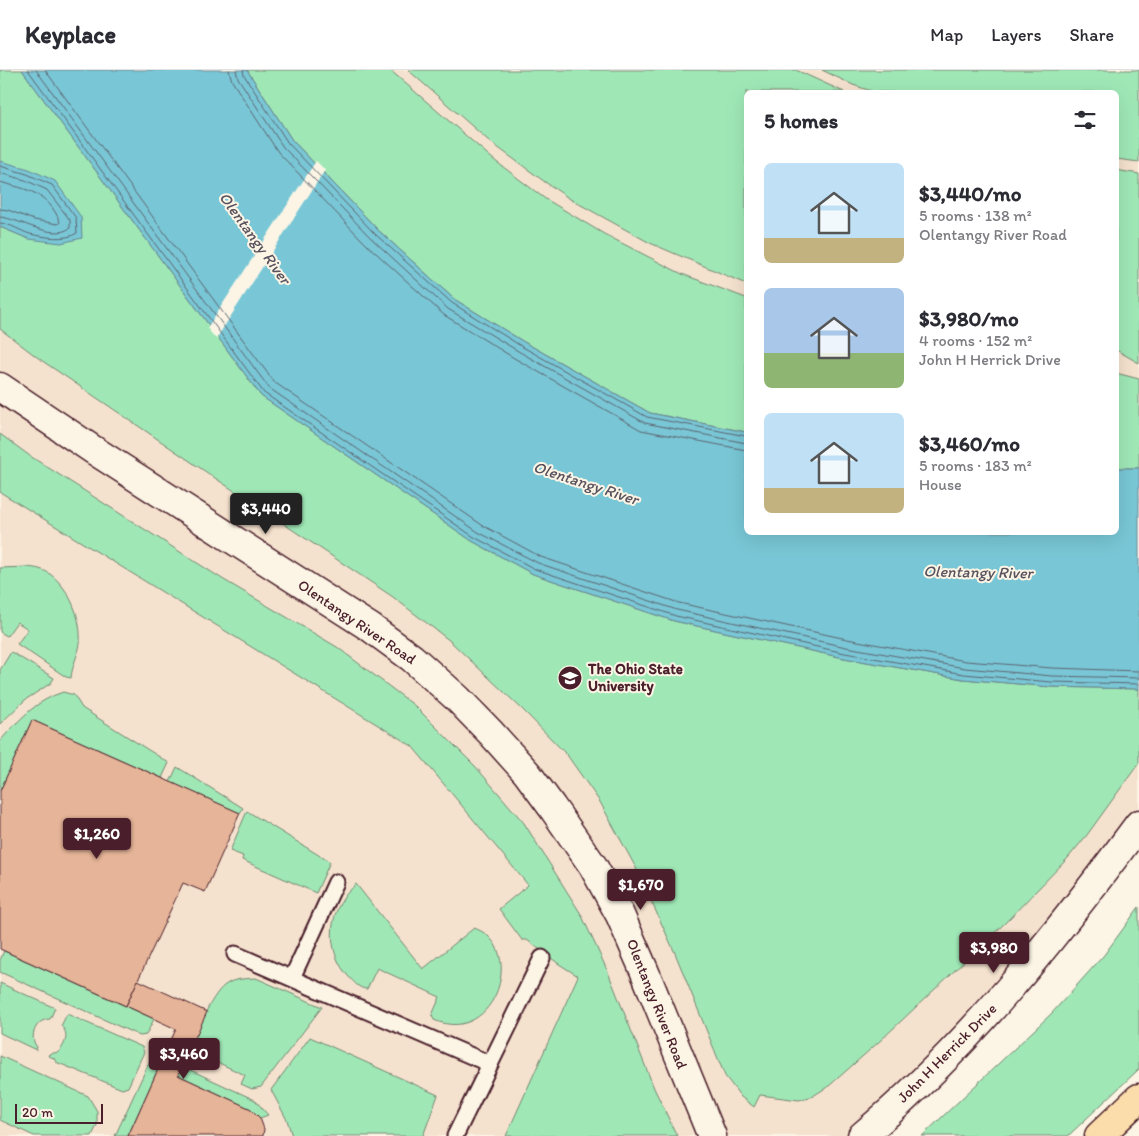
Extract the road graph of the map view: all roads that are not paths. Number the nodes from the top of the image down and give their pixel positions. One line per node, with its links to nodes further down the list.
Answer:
1 (0, 387): 10 (main road, Olentangy River Road)
2 (1139, 825): 11 (main road, John H Herrick Drive)
3 (336, 882): 6 (lane)
4 (235, 954): 6 (lane)
5 (542, 958): 7 (lane)
6 (292, 978): 7 (lane)
7 (490, 1064): 9 (lane)
8 (1139, 1098): 12 (highway)
9 (455, 1136)
10 (712, 1136)
11 (862, 1136)
12 (1099, 1136)

